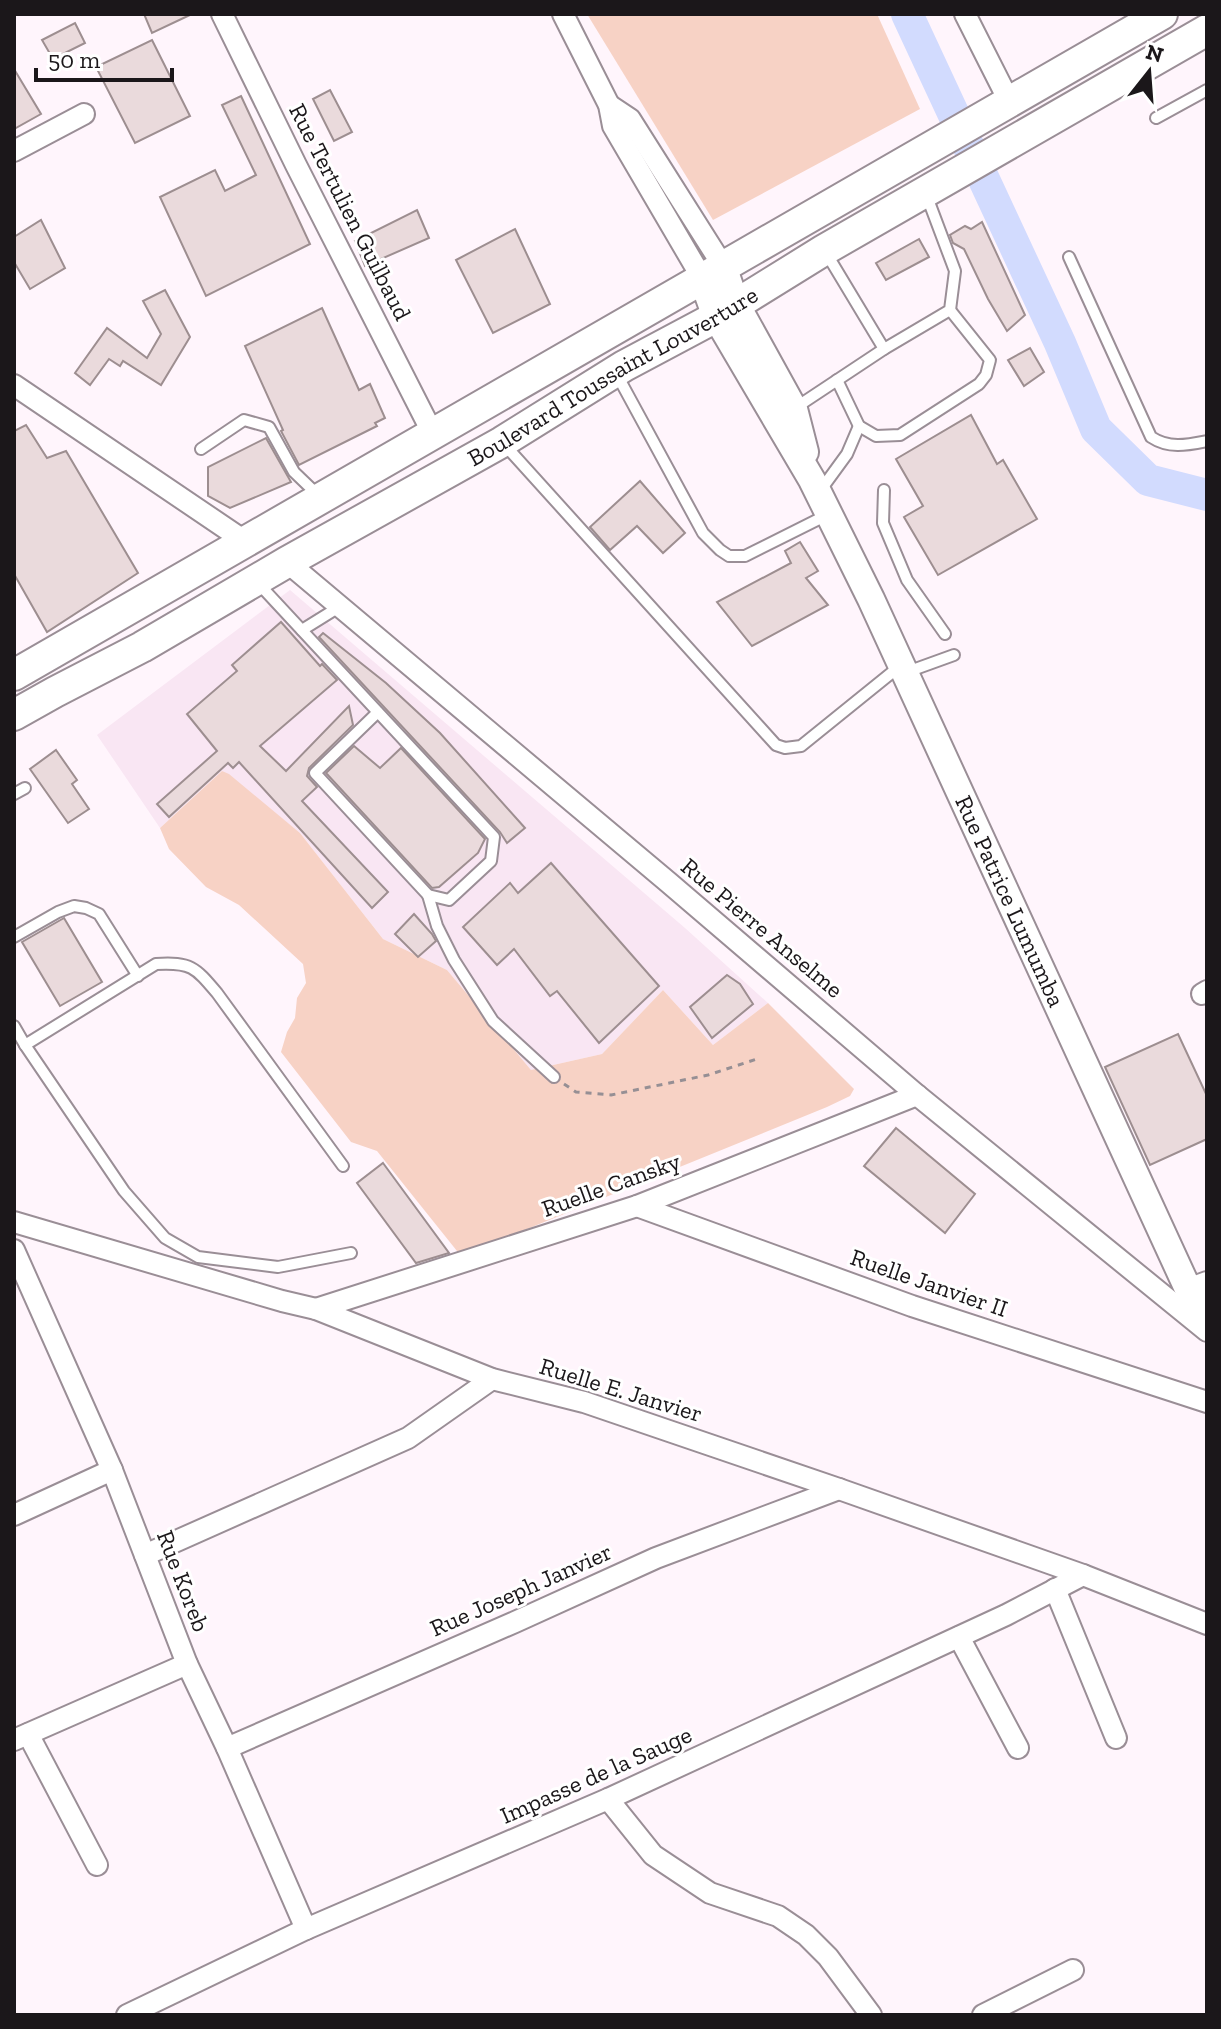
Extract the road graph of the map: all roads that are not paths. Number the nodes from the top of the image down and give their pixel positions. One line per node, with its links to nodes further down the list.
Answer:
1 (222, 14): 23 (street, Rue Tertulien Guilbaud)
2 (563, 14): 14 (street)
3 (965, 14): 7 (street)
4 (1162, 14): 7 (main road, Boulevard Toussaint Louverture)
5 (1207, 30): 11 (main road, Boulevard Toussaint Louverture)
6 (1207, 90): 9 (lane)
7 (1004, 105): 14 (main road, Boulevard Toussaint Louverture)
8 (84, 114): 10 (street)
9 (1156, 118)
10 (14, 151)
11 (925, 192): 12 (main road, Boulevard Toussaint Louverture); 16 (lane)
12 (824, 250): 15 (main road, Boulevard Toussaint Louverture); 17 (lane)
13 (1069, 257): 24 (lane)
14 (712, 272): 15 (street); 23 (main road, Boulevard Toussaint Louverture)
15 (726, 310): 18 (main road, Boulevard Toussaint Louverture); 21 (street, Rue Patrice Lumumba); 28 (street, Rue Patrice Lumumba)
16 (950, 310): 17 (lane); 22 (lane)
17 (884, 349): 19 (lane)
18 (615, 371): 25 (main road, Boulevard Toussaint Louverture); 28 (lane)
19 (837, 380): 21 (lane); 22 (lane)
20 (14, 385): 30 (street)
21 (794, 409): 28 (street, Rue Patrice Lumumba)
22 (859, 426): 28 (lane)
23 (433, 434): 29 (main road, Boulevard Toussaint Louverture)
24 (1207, 441)
25 (502, 442): 31 (main road, Boulevard Toussaint Louverture); 37 (lane)
26 (201, 449): 29 (lane)
27 (884, 490): 35 (lane)
28 (820, 495): 37 (street, Rue Patrice Lumumba)
29 (322, 498): 30 (main road, Boulevard Toussaint Louverture)
30 (246, 542): 38 (main road, Boulevard Toussaint Louverture)
31 (287, 562): 32 (main road, Boulevard Toussaint Louverture); 33 (street, Rue Pierre Anselme)
32 (256, 580): 34 (lane); 40 (main road, Boulevard Toussaint Louverture)
33 (339, 607): 34 (lane); 49 (street, Rue Pierre Anselme)
34 (302, 630): 39 (lane)
35 (945, 634)
36 (954, 655): 37 (lane)
37 (903, 669): 55 (street, Rue Patrice Lumumba)
38 (14, 675)
39 (378, 712): 43 (lane); 43 (lane)
40 (14, 715)
41 (25, 788): 42 (lane)
42 (14, 794)
43 (428, 895): 48 (lane)
44 (14, 937): 45 (lane)
45 (138, 976): 47 (lane); 50 (lane)
46 (14, 1026): 47 (lane)
47 (25, 1045): 54 (lane)
48 (554, 1077)
49 (917, 1095): 51 (street, Ruelle Cansky); 57 (street, Rue Pierre Anselme)
50 (343, 1166)
51 (637, 1206): 56 (street, Ruelle Cansky); 59 (street, Ruelle Janvier II)
52 (14, 1222): 56 (street, Ruelle E. Janvier)
53 (14, 1250): 60 (street, Rue Koreb)
54 (351, 1253)
55 (1197, 1285): 57 (street, Rue Patrice Lumumba)
56 (316, 1309): 58 (street, Ruelle E. Janvier)
57 (1206, 1320)
58 (492, 1379): 61 (street, Ruelle E. Janvier); 63 (street)
59 (1207, 1402)
60 (112, 1470): 62 (street); 63 (street, Rue Koreb)
61 (839, 1489): 64 (street, Ruelle E. Janvier); 71 (street, Rue Joseph Janvier)
62 (14, 1515)
63 (145, 1555): 68 (street, Rue Koreb)
64 (1083, 1575): 65 (street, Impasse de la Sauge); 66 (street, Ruelle E. Janvier)
65 (1055, 1589): 67 (street, Impasse de la Sauge); 70 (street)
66 (1207, 1624)
67 (959, 1637): 72 (street); 73 (street, Impasse de la Sauge)
68 (187, 1664): 69 (street); 71 (street, Rue Koreb)
69 (21, 1737): 74 (street)
70 (1116, 1738)
71 (227, 1748): 75 (street, Rue Koreb)
72 (1018, 1748)
73 (608, 1799): 75 (street, Impasse de la Sauge); 78 (street)
74 (97, 1865)
75 (306, 1929): 77 (street, Impasse de la Sauge)
76 (1073, 1970): 79 (street)
77 (127, 2015)
78 (871, 2015)
79 (983, 2015)

